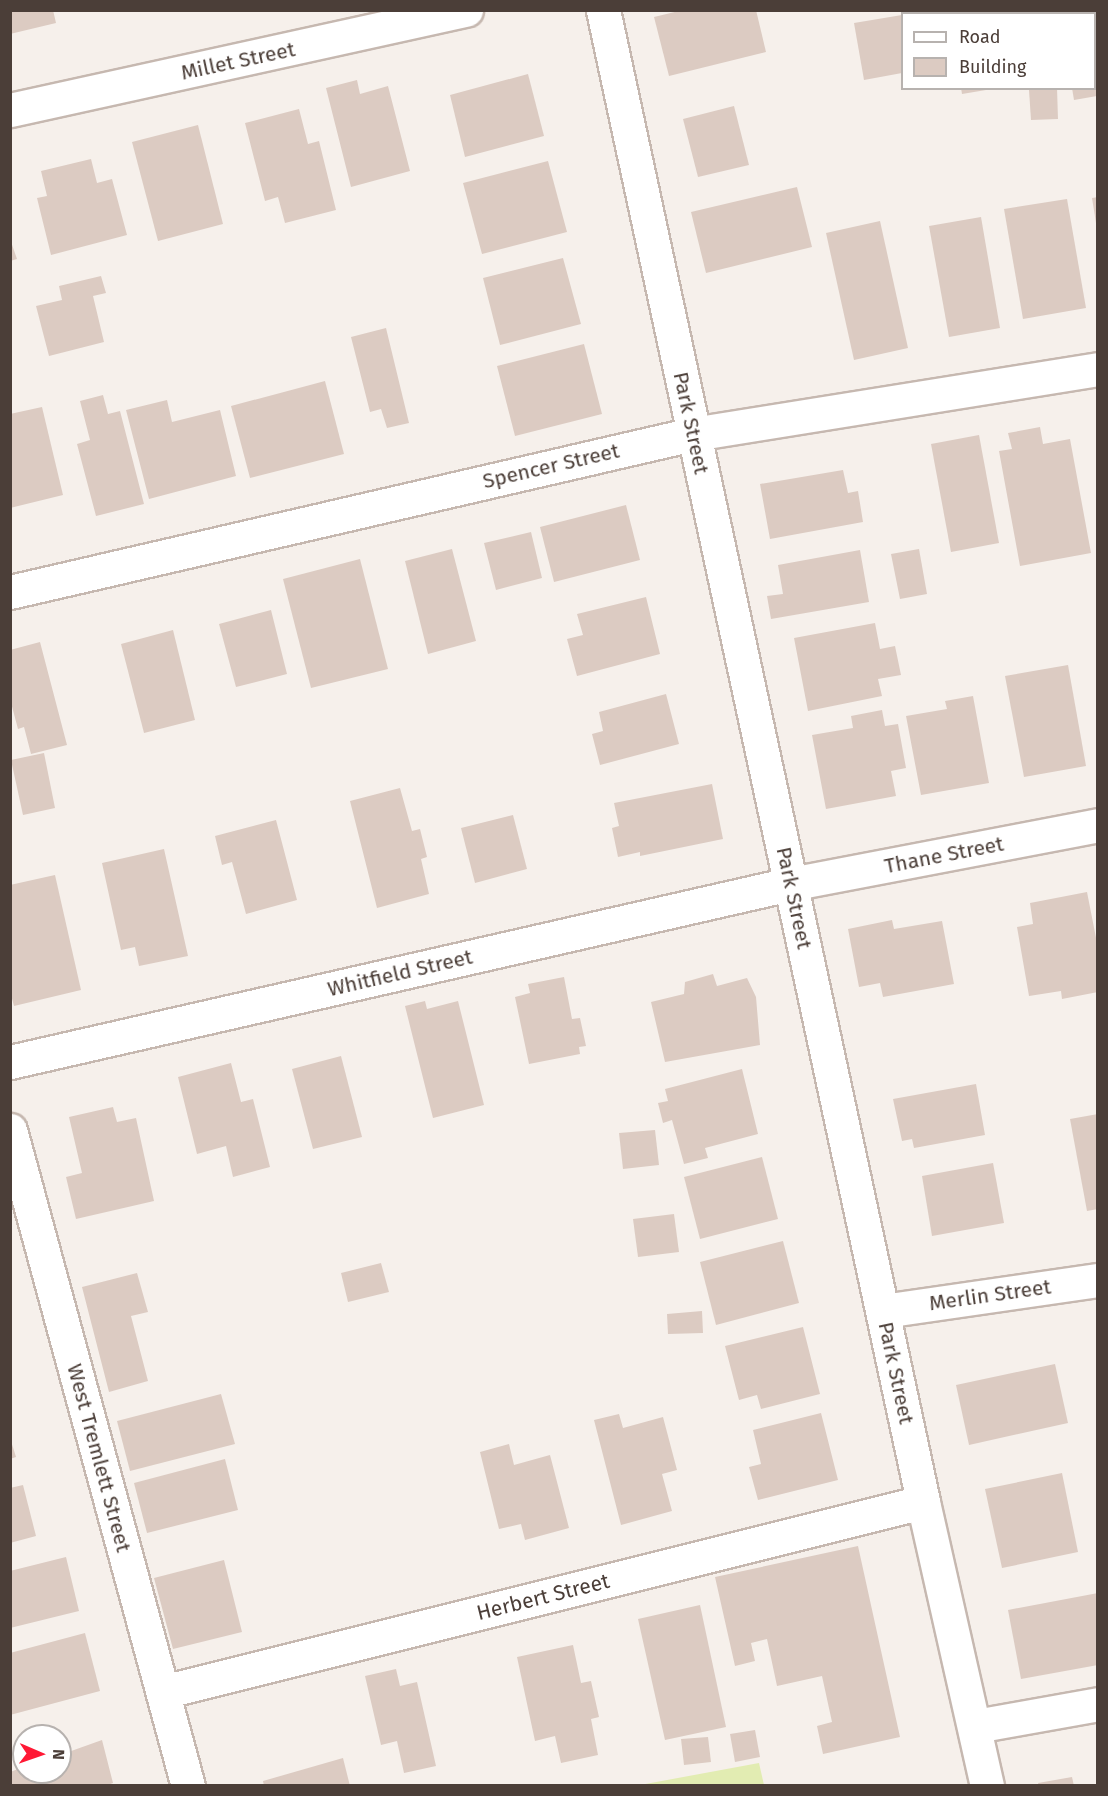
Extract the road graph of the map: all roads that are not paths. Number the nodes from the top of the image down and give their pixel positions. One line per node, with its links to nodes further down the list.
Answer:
1 (466, 10): 3 (street, Millet Street)
2 (603, 10): 5 (street, Park Street)
3 (10, 110)
4 (1098, 369): 5 (street, Spencer Street)
5 (693, 434): 6 (street, Spencer Street); 8 (street, Park Street)
6 (10, 592)
7 (1098, 825): 8 (street, Thane Street)
8 (790, 884): 9 (street, Whitfield Street); 12 (street, Park Street)
9 (10, 1062)
10 (10, 1130): 14 (street, West Tremlett Street)
11 (1098, 1280): 12 (street, Merlin Street)
12 (883, 1311): 13 (street, Park Street)
13 (923, 1502): 14 (street, Herbert Street); 16 (street, Park Street)
14 (163, 1692): 17 (street, West Tremlett Street)
15 (1098, 1704): 16 (street)
16 (975, 1726): 18 (street, Park Street)
17 (188, 1785)
18 (987, 1785)

